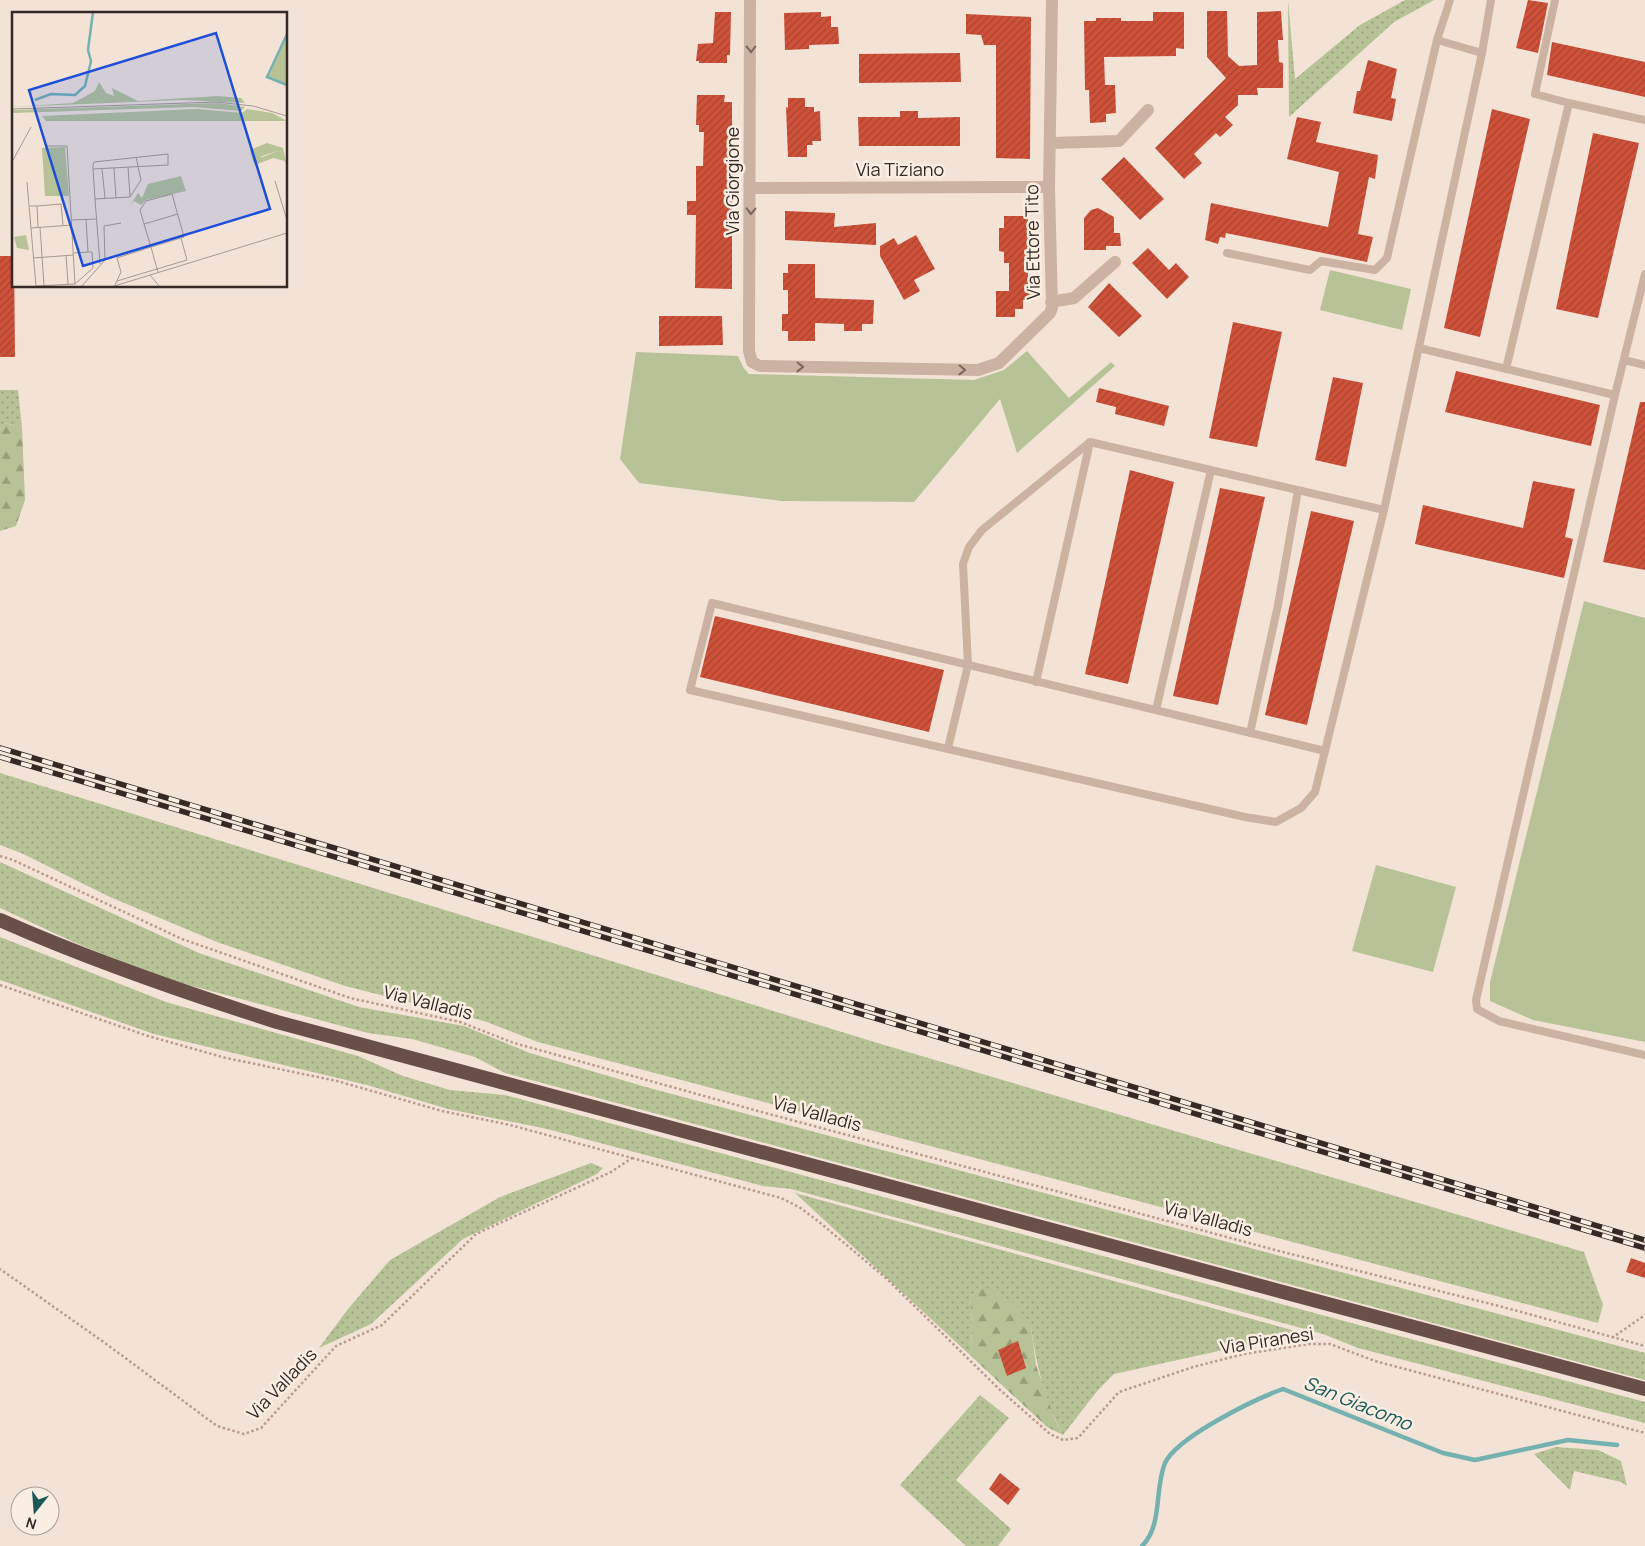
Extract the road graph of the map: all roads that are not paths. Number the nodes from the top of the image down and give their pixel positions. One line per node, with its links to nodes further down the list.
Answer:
1 (750, 0): 13 (street, Via Giorgione, one-way to 13)
2 (1052, 0): 11 (street, Via Ettore Tito)
3 (1450, 0): 6 (lane)
4 (1491, 0): 7 (lane)
5 (1555, 0): 8 (lane)
6 (1437, 40): 7 (lane); 14 (lane)
7 (1482, 53): 18 (lane)
8 (1569, 103): 10 (lane); 22 (lane)
9 (1148, 110): 11 (street)
10 (1645, 120)
11 (1050, 143): 12 (street, Via Ettore Tito)
12 (1049, 187): 13 (street, Via Tiziano); 17 (street, Via Ettore Tito)
13 (751, 188): 20 (street, Via Giorgione, one-way to 20)
14 (1227, 253)
15 (1115, 262): 17 (street)
16 (1645, 274): 19 (lane)
17 (1052, 302): 20 (street, Via Ettore Tito, one-way to 17)
18 (1419, 348): 22 (lane); 27 (lane)
19 (1624, 360): 21 (lane); 23 (lane)
20 (752, 362)
21 (1645, 365)
22 (1506, 369): 23 (lane)
23 (1615, 395): 35 (lane)
24 (1090, 442): 25 (lane); 28 (lane); 29 (lane)
25 (1211, 470): 26 (lane); 30 (lane)
26 (1298, 490): 27 (lane); 31 (lane)
27 (1384, 510): 33 (lane)
28 (968, 665): 29 (lane); 32 (lane); 32 (lane)
29 (1036, 682): 30 (lane)
30 (1156, 710): 31 (lane)
31 (1250, 734): 33 (lane)
32 (948, 748): 33 (lane)
33 (1325, 752)
34 (0, 920): 36 (highway)
35 (1645, 1055)
36 (1645, 1390)

